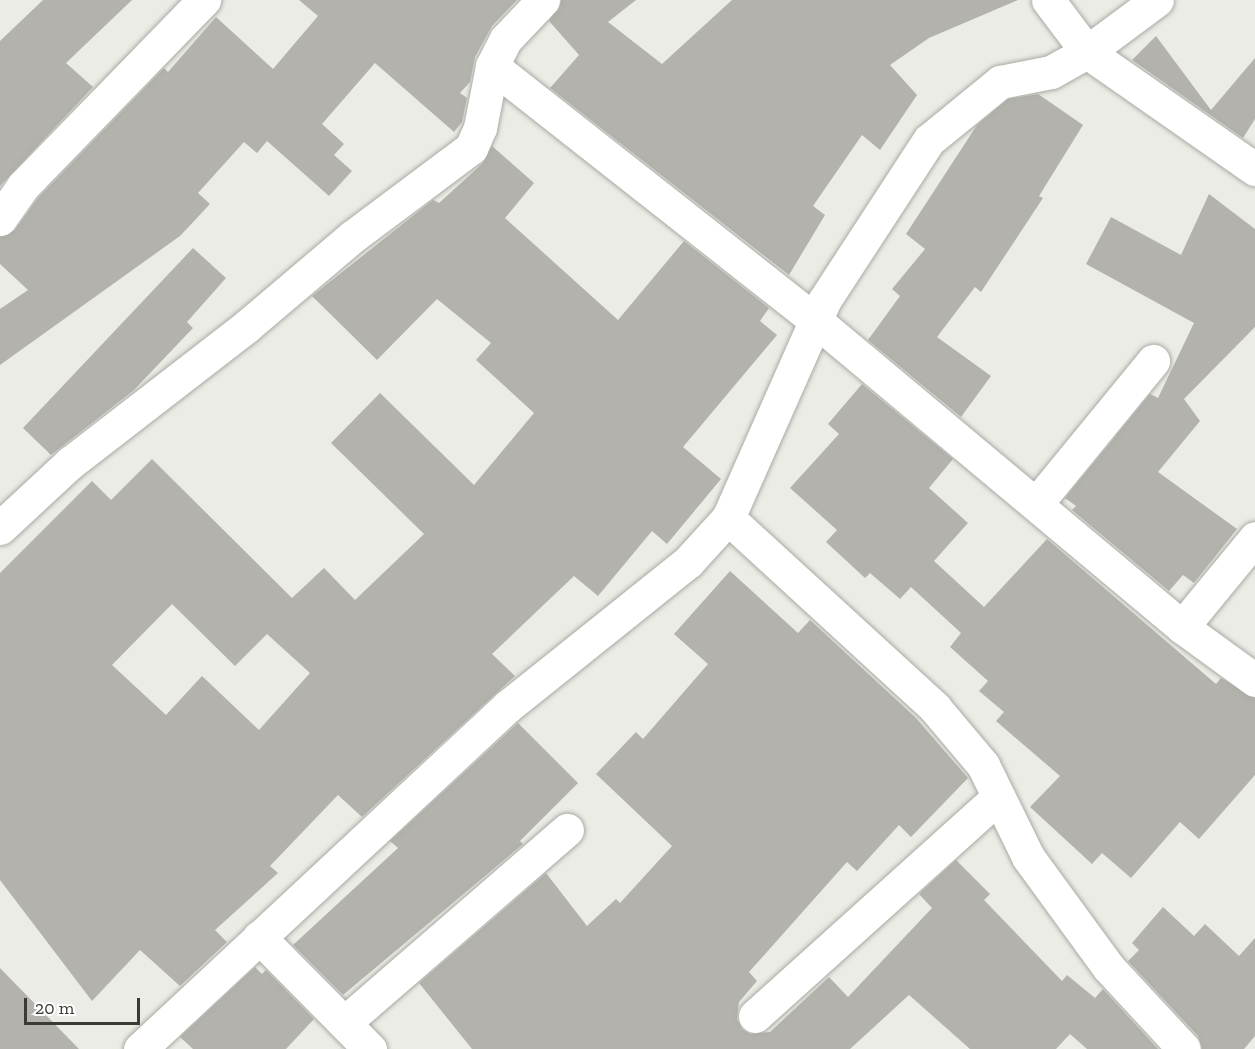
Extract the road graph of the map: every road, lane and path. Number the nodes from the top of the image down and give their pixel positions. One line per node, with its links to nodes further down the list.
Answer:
1 (204, 0): 8 (street)
2 (543, 0): 6 (street)
3 (1048, 0): 5 (street)
4 (1157, 0): 5 (street)
5 (1087, 52): 7 (street); 9 (street)
6 (492, 66): 9 (street); 13 (street)
7 (1255, 170)
8 (0, 219)
9 (815, 320): 11 (street); 12 (street)
10 (1153, 361): 11 (street)
11 (1036, 504): 15 (street)
12 (728, 518): 17 (street); 19 (street)
13 (0, 528)
14 (1255, 538): 15 (street)
15 (1182, 627): 16 (street)
16 (1255, 680)
17 (998, 798): 20 (street); 24 (street)
18 (567, 830): 21 (street)
19 (259, 937): 21 (street); 22 (street)
20 (755, 1016)
21 (344, 1023): 23 (street)
22 (150, 1045)
23 (370, 1049)
24 (1184, 1049)

